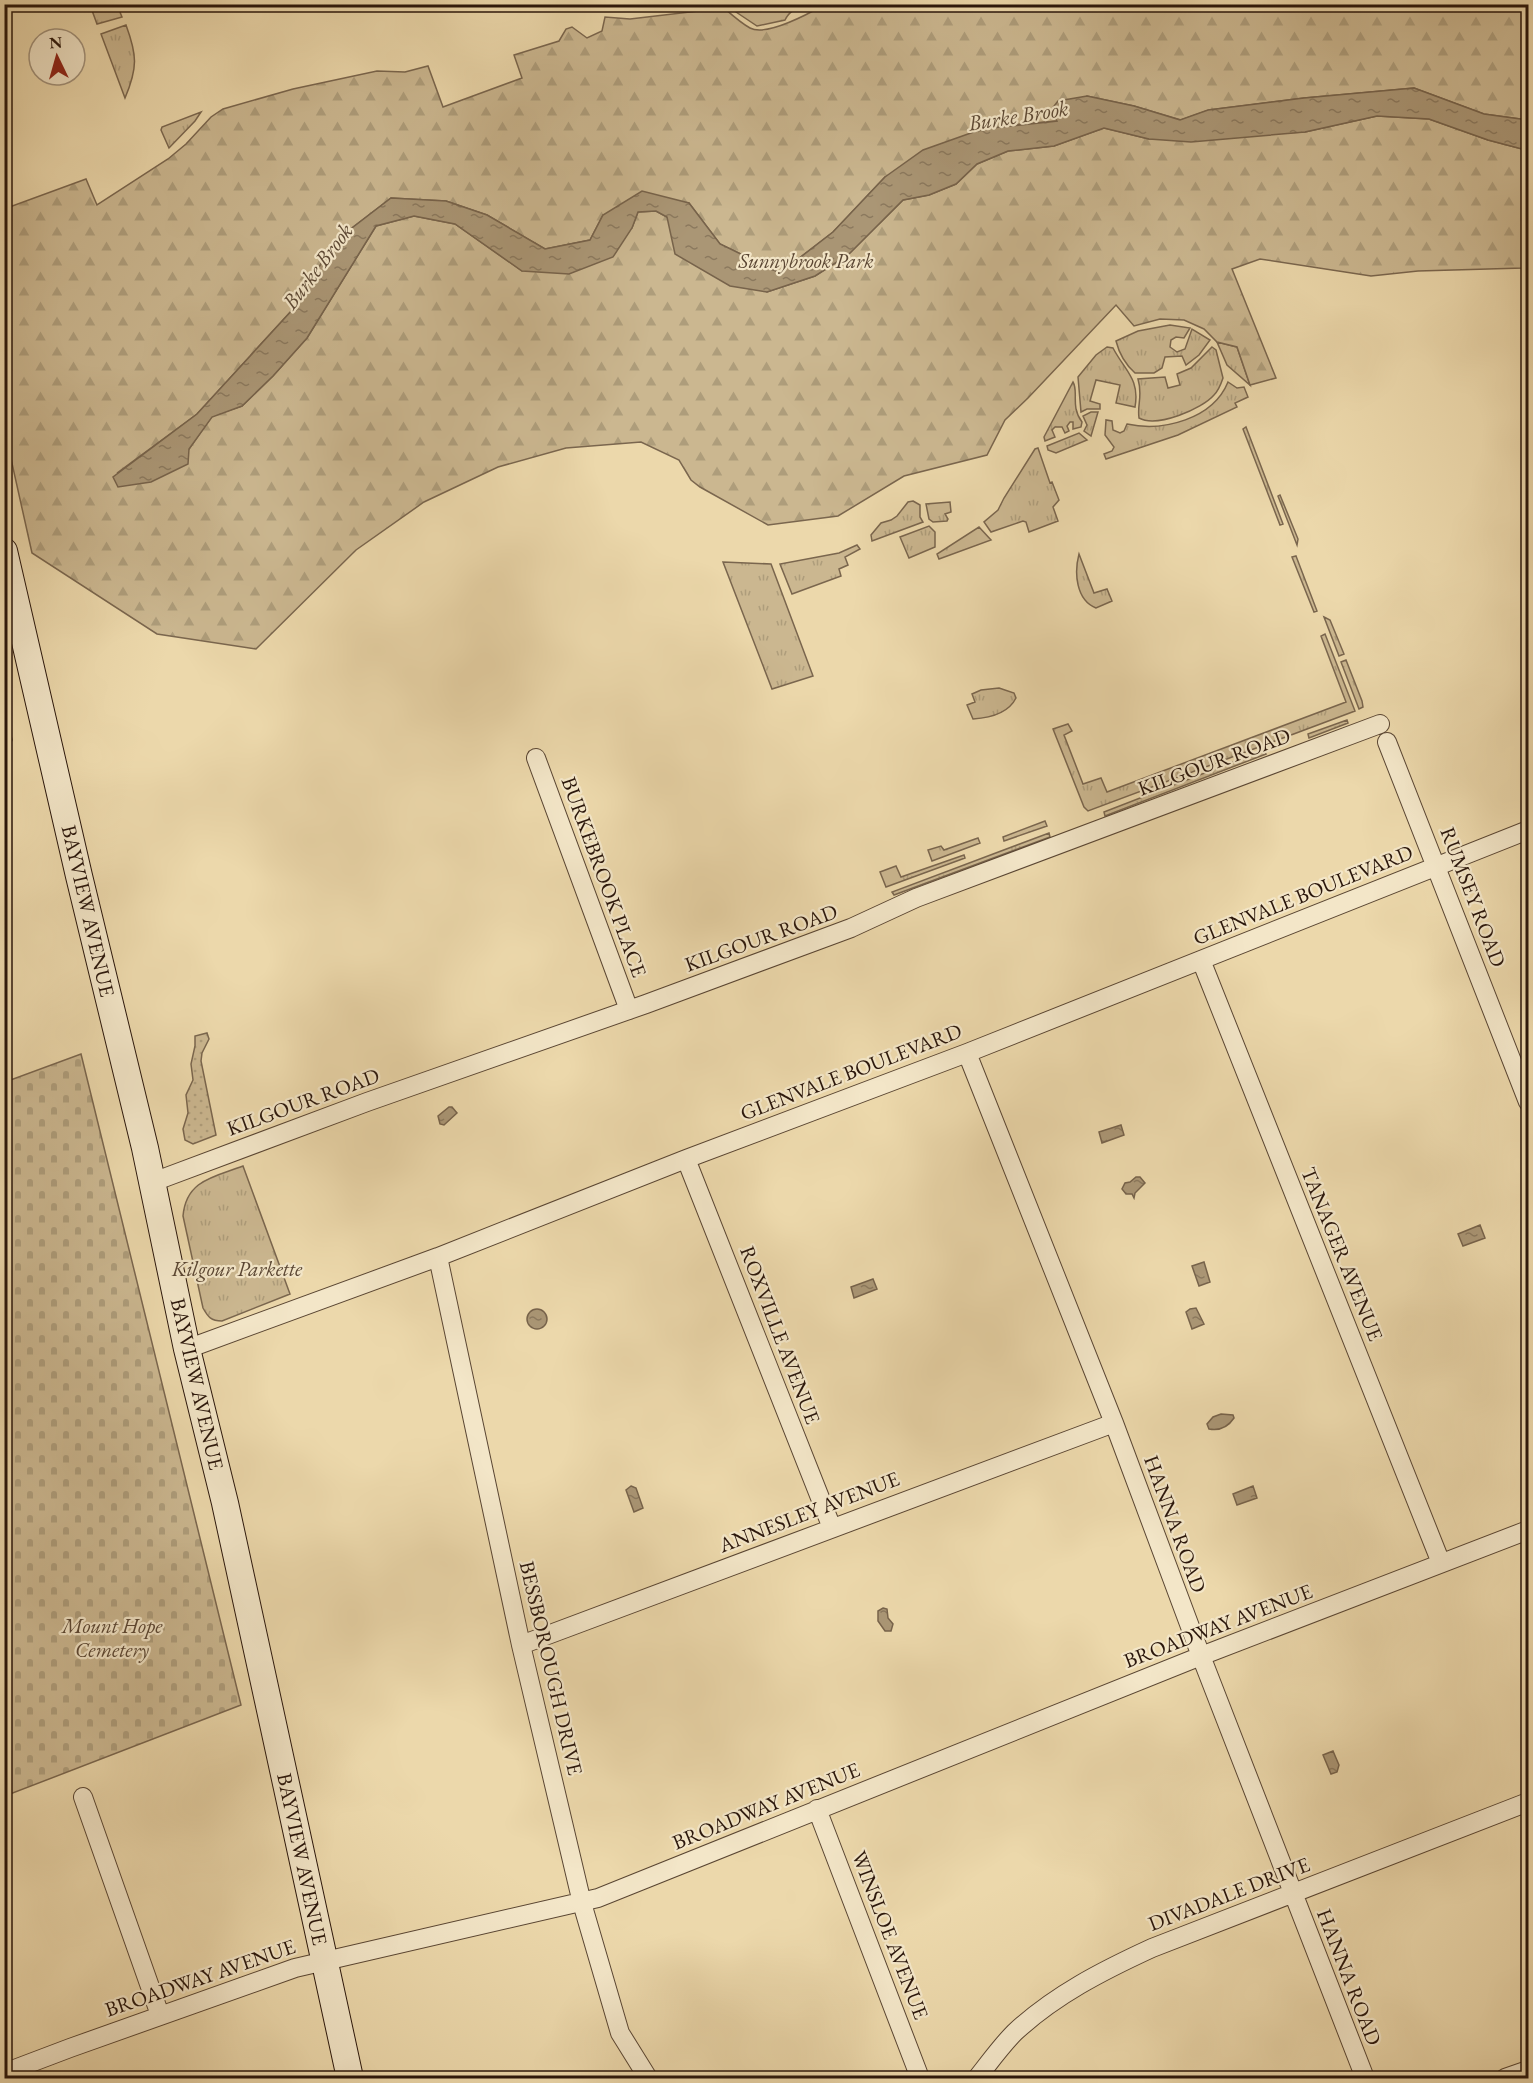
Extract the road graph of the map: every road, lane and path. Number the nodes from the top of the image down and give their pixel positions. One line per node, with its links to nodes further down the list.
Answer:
1 (4, 551): 12 (main road, BAYVIEW AVENUE)
2 (1380, 724): 8 (street, KILGOUR ROAD)
3 (1387, 742): 6 (street, RUMSEY ROAD)
4 (536, 759): 8 (street, BURKEBROOK PLACE)
5 (1528, 830): 6 (street, GLENVALE BOULEVARD)
6 (1437, 866): 7 (street, GLENVALE BOULEVARD); 10 (street, RUMSEY ROAD)
7 (1201, 960): 9 (street, GLENVALE BOULEVARD); 18 (street, TANAGER AVENUE)
8 (629, 1010): 12 (street, KILGOUR ROAD)
9 (967, 1053): 11 (street, GLENVALE BOULEVARD); 15 (street, HANNA ROAD)
10 (1528, 1102)
11 (686, 1159): 13 (street, GLENVALE BOULEVARD); 16 (street, ROXVILLE AVENUE)
12 (153, 1182): 14 (main road, BAYVIEW AVENUE)
13 (438, 1257): 14 (street, GLENVALE BOULEVARD); 19 (street, BESSBOROUGH DRIVE)
14 (187, 1349): 26 (main road, BAYVIEW AVENUE)
15 (1114, 1423): 16 (street, ANNESLEY AVENUE); 20 (street, HANNA ROAD)
16 (832, 1527): 19 (street, ANNESLEY AVENUE)
17 (1528, 1530): 18 (street, BROADWAY AVENUE)
18 (1441, 1563): 20 (street, BROADWAY AVENUE)
19 (521, 1645): 25 (street, BESSBOROUGH DRIVE)
20 (1201, 1656): 23 (street, BROADWAY AVENUE); 24 (street, HANNA ROAD)
21 (83, 1797): 27 (street)
22 (1528, 1802): 24 (street, DIVADALE DRIVE)
23 (817, 1809): 25 (street, BROADWAY AVENUE); 32 (street, WINSLOE AVENUE)
24 (1292, 1894): 33 (street, DIVADALE DRIVE); 34 (street, HANNA ROAD)
25 (582, 1903): 26 (street, BROADWAY AVENUE); 31 (street, BESSBOROUGH DRIVE)
26 (324, 1960): 27 (street, BROADWAY AVENUE); 30 (main road, BAYVIEW AVENUE)
27 (160, 2015): 29 (street, BROADWAY AVENUE)
28 (1528, 2070): 35 (street)
29 (4, 2073)
30 (350, 2079)
31 (648, 2079)
32 (920, 2079)
33 (977, 2079)
34 (1365, 2079)
35 (1505, 2079)

